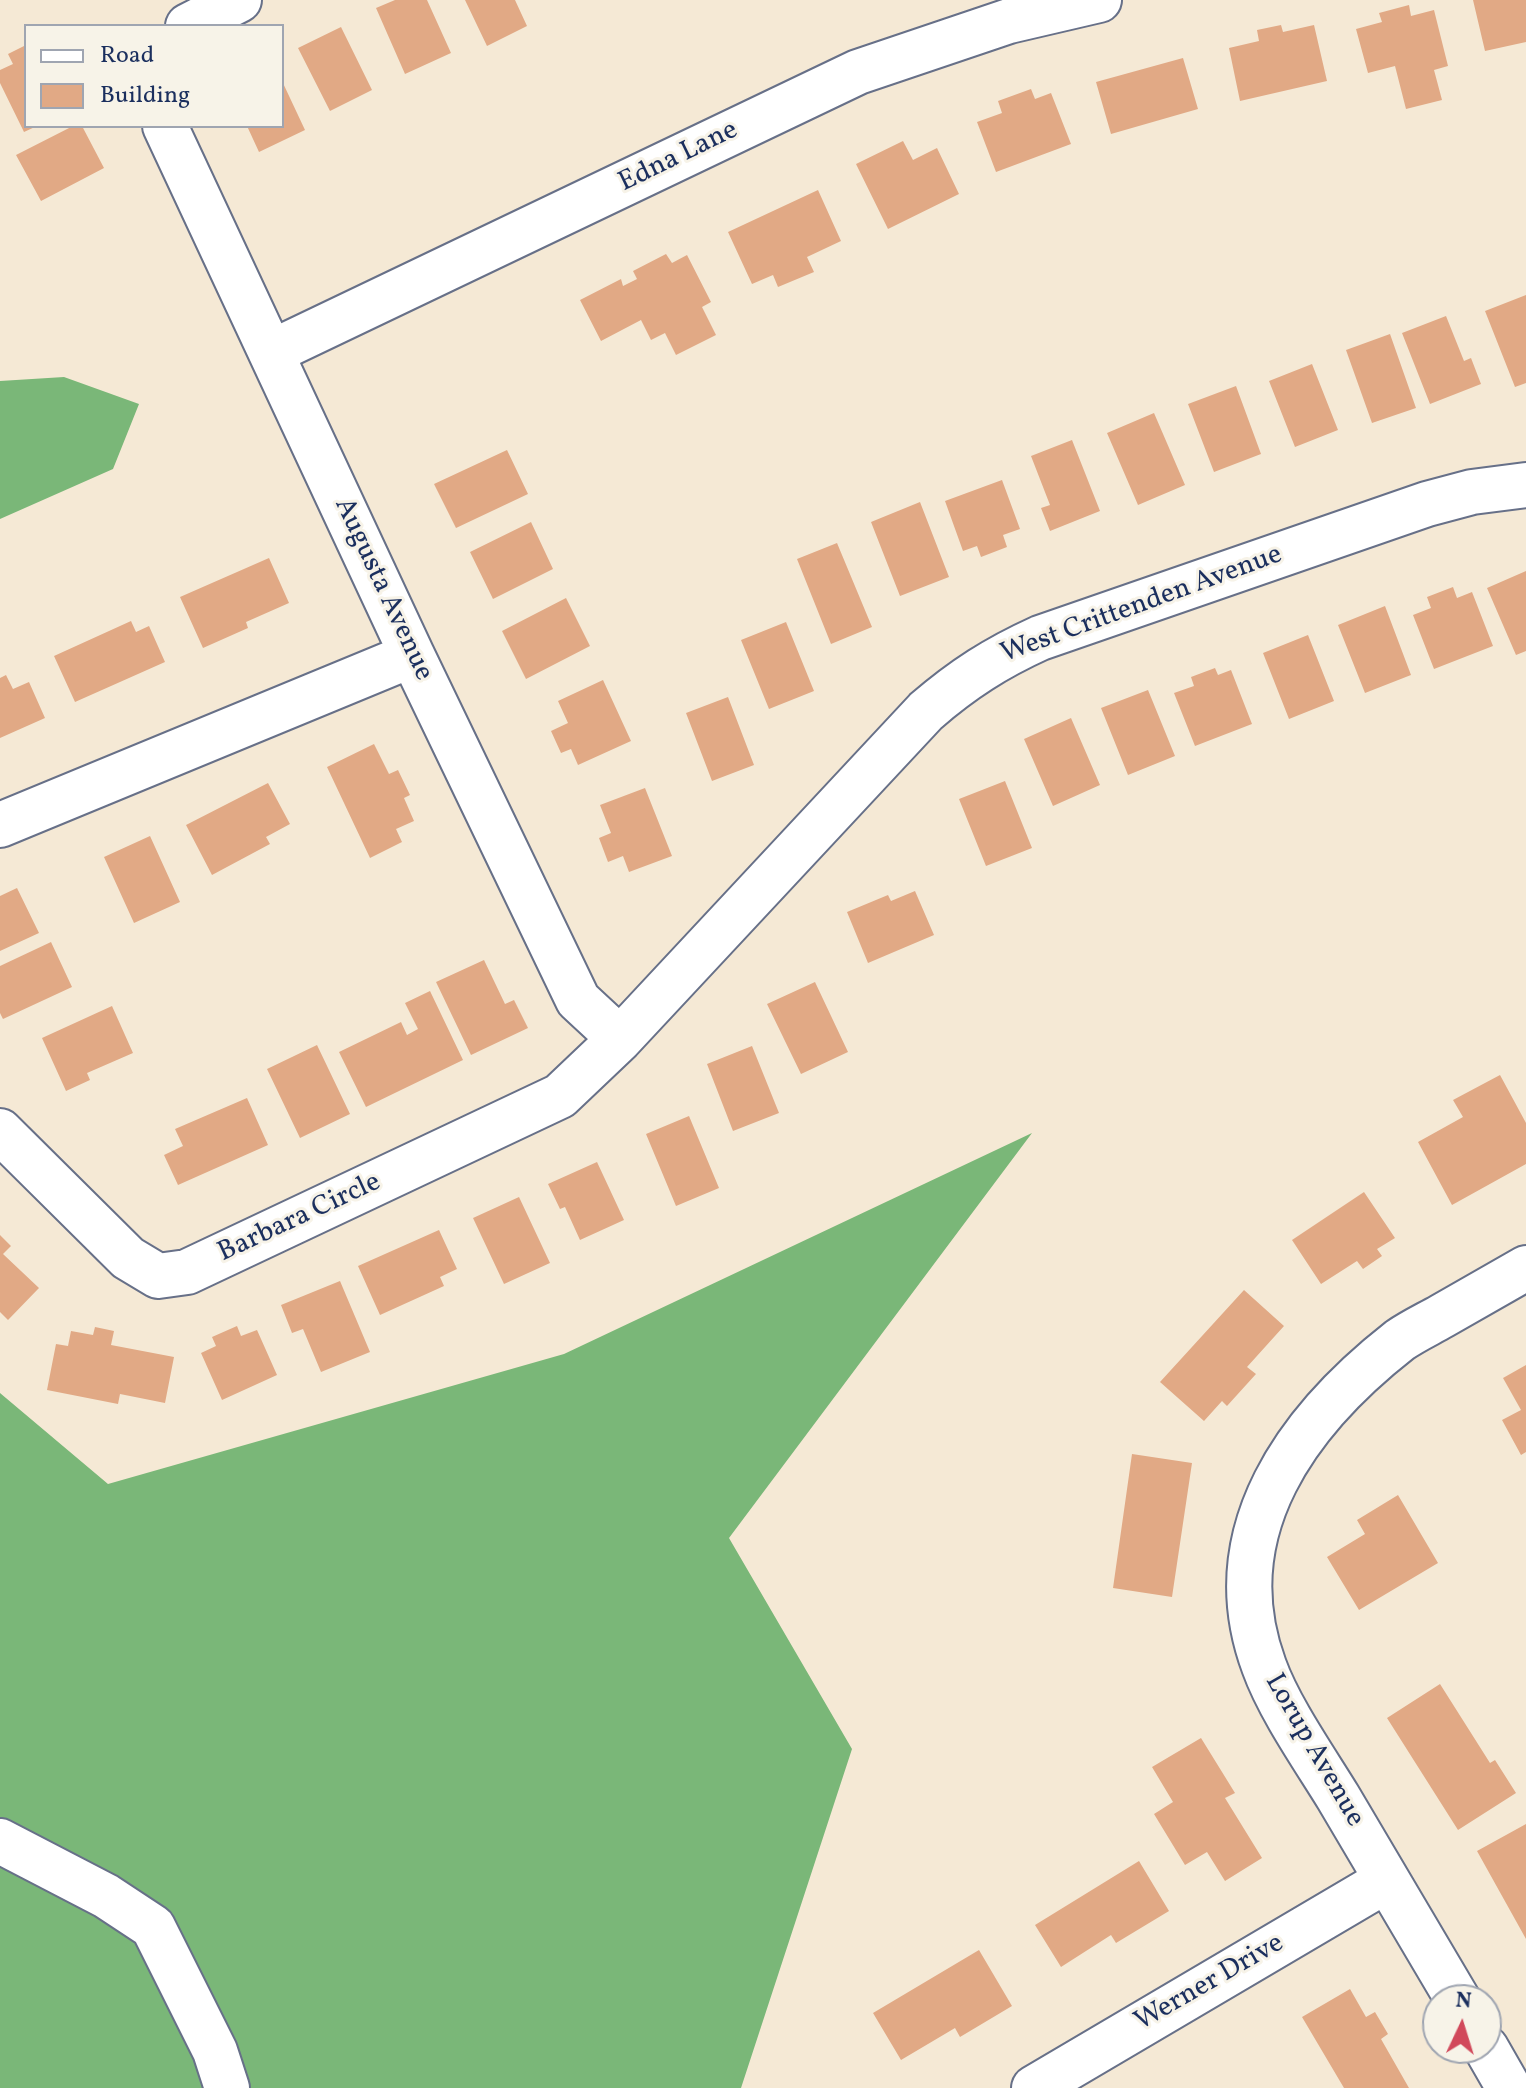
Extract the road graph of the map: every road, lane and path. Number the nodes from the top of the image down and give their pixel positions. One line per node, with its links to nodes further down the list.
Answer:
1 (239, 0): 3 (street)
2 (1099, 0): 5 (street, Edna Lane)
3 (192, 24)
4 (166, 128): 5 (street, Augusta Avenue)
5 (272, 352): 7 (street, Augusta Avenue)
6 (1526, 485): 9 (street, West Crittenden Avenue)
7 (412, 655): 8 (street); 9 (street, Augusta Avenue)
8 (0, 825)
9 (620, 1039): 10 (street, Barbara Circle)
10 (0, 1131)
11 (1526, 1268): 13 (street, Lorup Avenue)
12 (0, 1841): 16 (street)
13 (1387, 1880): 14 (street, Lorup Avenue); 17 (street, Werner Drive)
14 (1449, 1984)
15 (1495, 2064): 18 (street)
16 (227, 2088)
17 (1034, 2088)
18 (1509, 2088)

